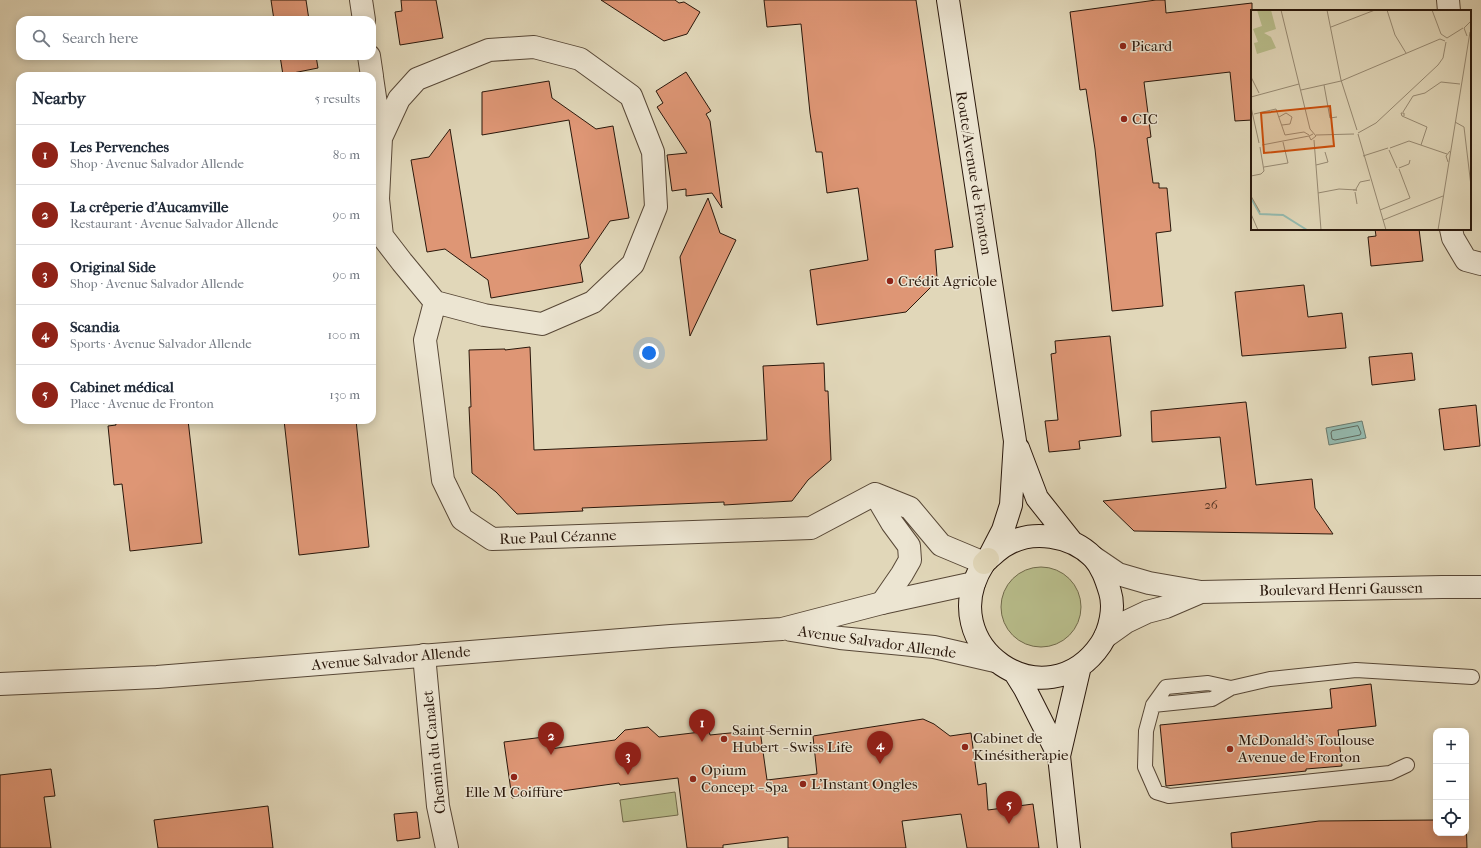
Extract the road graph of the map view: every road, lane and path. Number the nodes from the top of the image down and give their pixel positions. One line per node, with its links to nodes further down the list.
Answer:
1 (361, 0): 5 (street)
2 (948, 0): 13 (street, Route/Avenue de Fronton)
3 (1448, 0): 4 (street)
4 (1450, 10)
5 (363, 16)
6 (370, 60): 7 (street)
7 (371, 72)
8 (376, 107): 9 (street)
9 (380, 138): 12 (street); 12 (street)
10 (1451, 230): 11 (street)
11 (1481, 264)
12 (435, 302): 14 (street, Rue Paul Cézanne)
13 (1015, 441): 15 (street); 17 (street)
14 (876, 494): 17 (street); 21 (street)
15 (1072, 542): 16 (street); 17 (street)
16 (1093, 557): 20 (street, Boulevard Henri Gaussen); 23 (street)
17 (986, 561): 18 (street)
18 (974, 583): 21 (street, Avenue Salvador Allende); 25 (street)
19 (1481, 587): 20 (street, Boulevard Henri Gaussen)
20 (1201, 592): 23 (street, Boulevard Henri Gaussen)
21 (882, 603): 22 (street, Avenue Salvador Allende)
22 (782, 629): 24 (street, Avenue Salvador Allende); 25 (street, Avenue Salvador Allende)
23 (1106, 637): 26 (street)
24 (424, 656): 29 (street, Avenue Salvador Allende); 32 (street, Chemin du Canalet)
25 (995, 661): 27 (street)
26 (1080, 666): 27 (street); 30 (street)
27 (1015, 673): 30 (street)
28 (1472, 677): 31 (lane)
29 (0, 684)
30 (1059, 756): 33 (street)
31 (1407, 765)
32 (447, 848)
33 (1069, 848)

